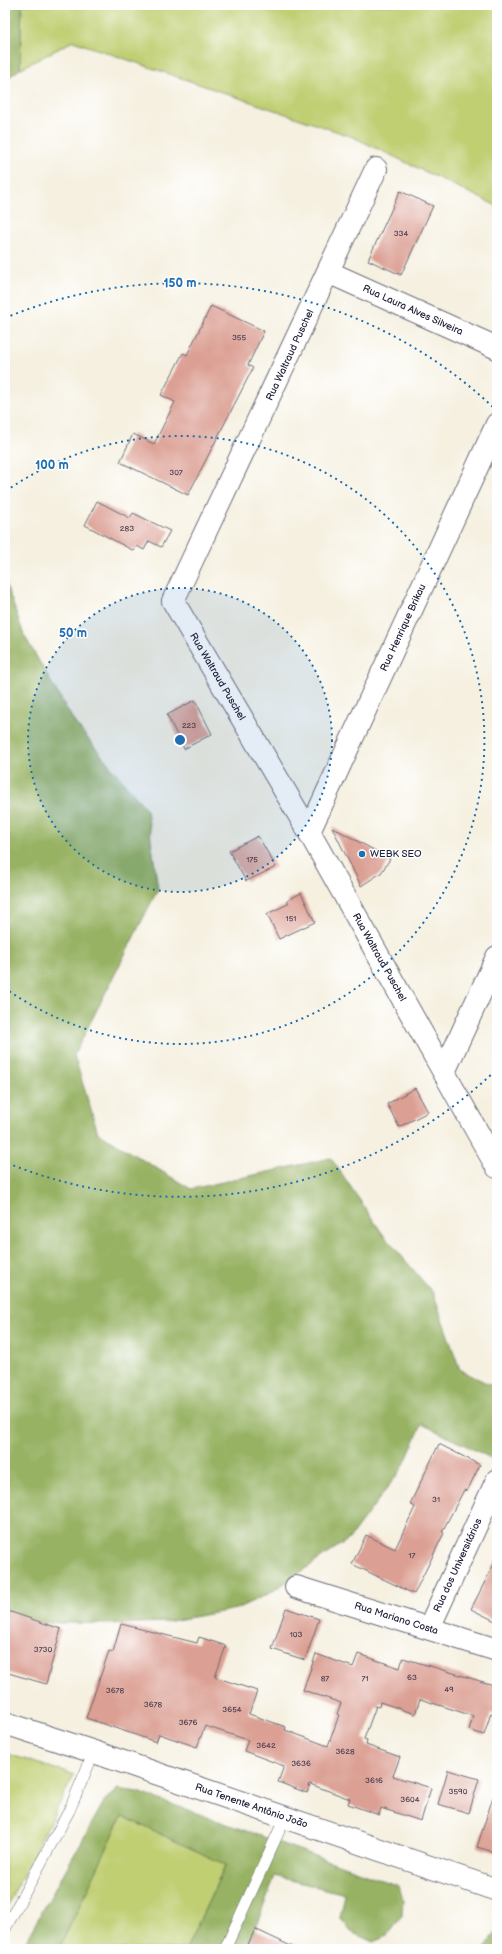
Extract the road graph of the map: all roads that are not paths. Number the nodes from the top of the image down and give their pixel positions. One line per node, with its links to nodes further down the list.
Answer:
1 (376, 169): 2 (street, Rua Waltraud Puschel)
2 (328, 272): 3 (street, Rua Laura Alves Silveira); 5 (street, Rua Waltraud Puschel)
3 (497, 348)
4 (497, 424): 5 (street, Rua Henrique Brikau)
5 (309, 832): 7 (street, Rua Waltraud Puschel)
6 (497, 957): 7 (street)
7 (444, 1072): 8 (street, Rua Waltraud Puschel)
8 (497, 1167)
9 (497, 1480): 11 (street, Rua dos Universitários)
10 (296, 1586): 11 (street, Rua Mariano Costa)
11 (429, 1628): 12 (street, Rua Mariano Costa)
12 (497, 1650)
13 (5, 1723): 14 (street, Rua Tenente Antônio João)
14 (94, 1752): 15 (street, Rua Tenente Antônio João); 17 (lane)
15 (285, 1818): 16 (street, Rua Tenente Antônio João); 18 (lane)
16 (497, 1890)
17 (5, 1929)
18 (224, 1949)

